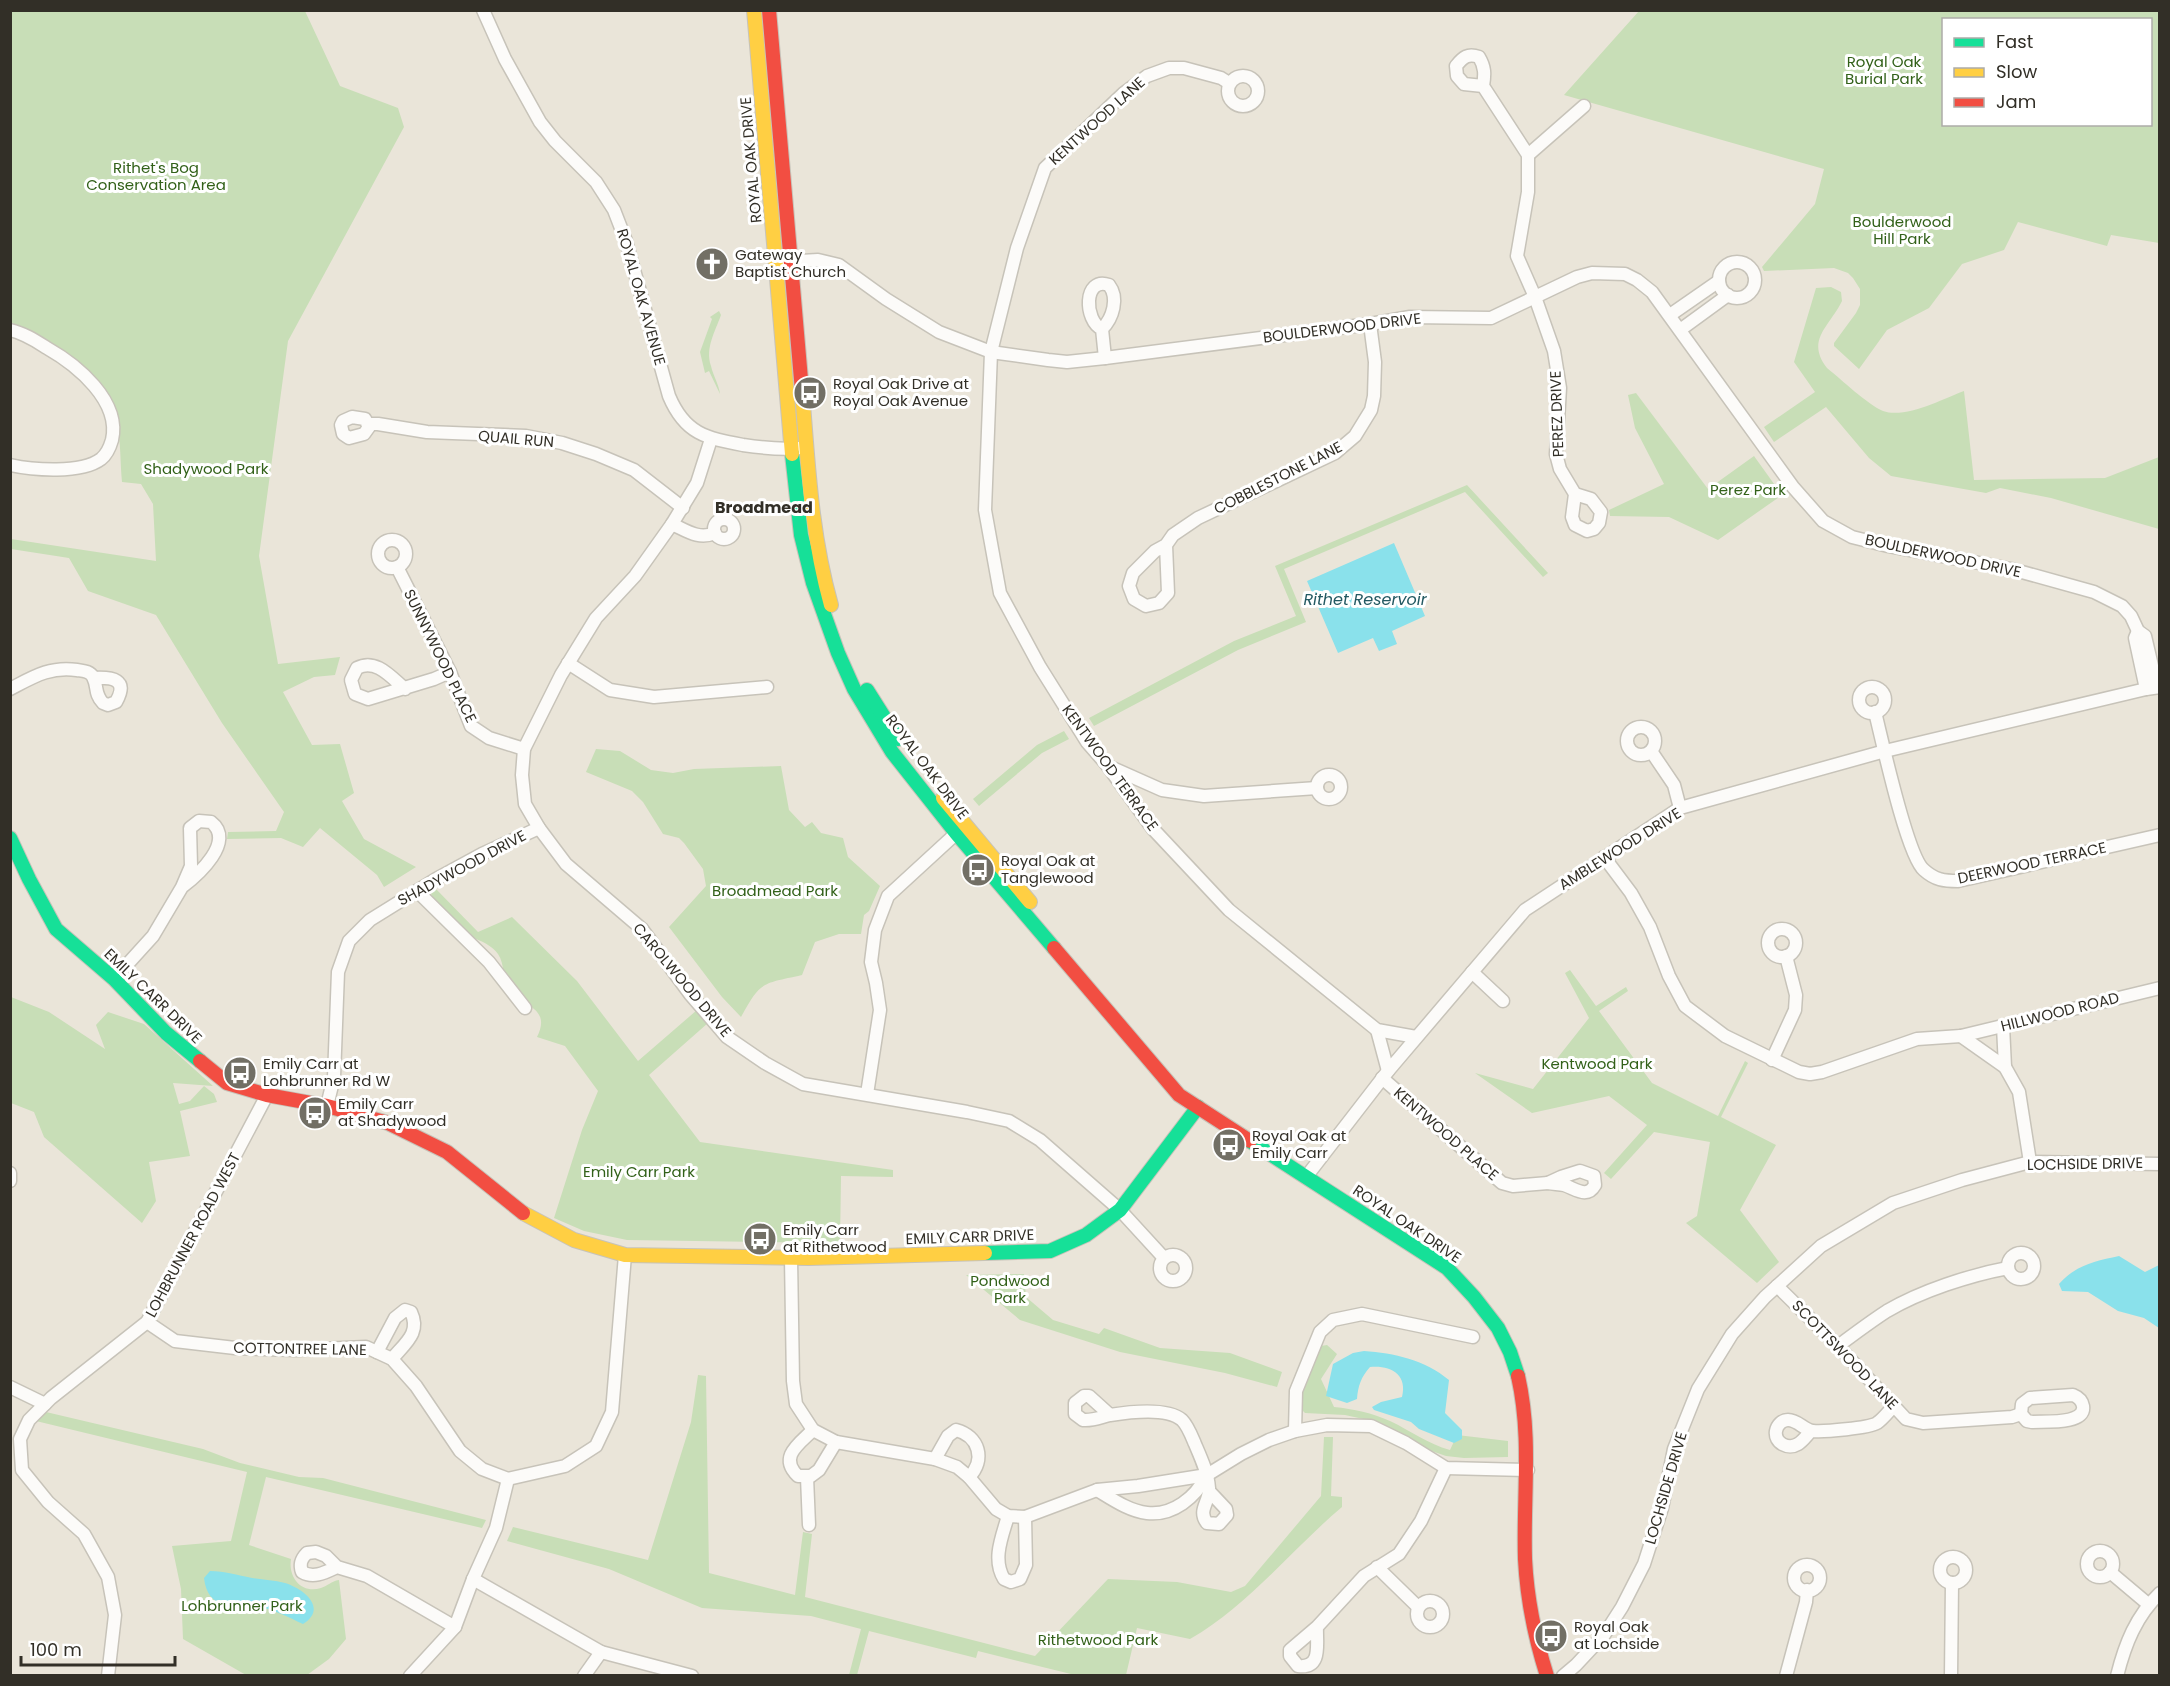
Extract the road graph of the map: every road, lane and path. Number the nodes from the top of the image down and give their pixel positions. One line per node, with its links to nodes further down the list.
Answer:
1 (483, 10): 20 (street, ROYAL OAK AVENUE)
2 (754, 10): 8 (main road, ROYAL OAK DRIVE)
3 (769, 10): 8 (main road, ROYAL OAK DRIVE)
4 (1229, 83): 17 (street, KENTWOOD LANE)
5 (1483, 86): 7 (street)
6 (1584, 106): 7 (street)
7 (1528, 155): 11 (street, PEREZ DRIVE)
8 (783, 262): 17 (street, BOULDERWOOD DRIVE); 21 (main road, ROYAL OAK DRIVE); 22 (main road, ROYAL OAK DRIVE)
9 (1719, 281): 10 (street); 10 (street); 12 (street)
10 (1728, 295): 16 (street)
11 (1535, 297): 12 (street, BOULDERWOOD DRIVE); 13 (street, BOULDERWOOD DRIVE); 24 (street, PEREZ DRIVE)
12 (1670, 315): 16 (street, BOULDERWOOD DRIVE)
13 (1370, 324): 18 (street, BOULDERWOOD DRIVE); 28 (street, COBBLESTONE LANE)
14 (1102, 328): 18 (street)
15 (10, 330): 23 (street)
16 (1680, 330): 34 (street, BOULDERWOOD DRIVE)
17 (991, 352): 18 (street, BOULDERWOOD DRIVE); 41 (street, KENTWOOD TERRACE)
18 (1105, 358)
19 (368, 424): 25 (street, QUAIL RUN)
20 (711, 439): 22 (street, ROYAL OAK AVENUE); 25 (street, CAROLWOOD DRIVE)
21 (806, 448): 22 (street, ROYAL OAK AVENUE); 45 (main road, ROYAL OAK DRIVE)
22 (791, 449): 45 (main road, ROYAL OAK DRIVE)
23 (10, 465)
24 (1575, 494)
25 (683, 508): 26 (street, CAROLWOOD DRIVE)
26 (672, 524): 27 (street); 30 (street, CAROLWOOD DRIVE)
27 (715, 533)
28 (1166, 545): 28 (street, COBBLESTONE LANE)
29 (397, 567): 31 (street, SUNNYWOOD PLACE)
30 (568, 663): 33 (street); 38 (street, CAROLWOOD DRIVE)
31 (450, 672): 36 (street); 38 (street, SUNNYWOOD PLACE)
32 (94, 678): 35 (street)
33 (767, 687)
34 (2154, 688): 40 (street, AMBLEWOOD DRIVE)
35 (10, 689)
36 (405, 689)
37 (1875, 712): 40 (street, DEERWOOD TERRACE)
38 (524, 749): 44 (street, CAROLWOOD DRIVE)
39 (1651, 751): 43 (street)
40 (1885, 752): 43 (street, AMBLEWOOD DRIVE); 46 (street, DEERWOOD TERRACE)
41 (1107, 765): 42 (street); 58 (street, KENTWOOD TERRACE)
42 (1317, 788)
43 (1680, 808): 48 (street, AMBLEWOOD DRIVE)
44 (539, 828): 50 (street, SHADYWOOD DRIVE); 64 (street, CAROLWOOD DRIVE)
45 (961, 829): 64 (street); 67 (main road, ROYAL OAK DRIVE)
46 (2160, 835)
47 (10, 838): 53 (main road, EMILY CARR DRIVE)
48 (1604, 857): 52 (street, AMBLEWOOD DRIVE); 61 (street, HILLWOOD ROAD)
49 (182, 887): 49 (street); 53 (street)
50 (417, 891): 56 (street); 66 (street, SHADYWOOD DRIVE)
51 (1786, 956): 61 (street)
52 (1473, 972): 55 (street); 60 (street, AMBLEWOOD DRIVE)
53 (114, 979): 65 (main road, EMILY CARR DRIVE)
54 (2160, 988): 57 (street, HILLWOOD ROAD)
55 (1503, 1001)
56 (525, 1008)
57 (2003, 1026): 59 (street, HILLWOOD ROAD); 62 (street)
58 (1377, 1030): 60 (street, KENTWOOD TERRACE); 63 (street)
59 (1961, 1036): 61 (street, HILLWOOD ROAD); 62 (street)
60 (1416, 1037): 63 (street, AMBLEWOOD DRIVE)
61 (1772, 1060)
62 (2005, 1067): 68 (street)
63 (1385, 1074): 71 (street, AMBLEWOOD DRIVE); 73 (street, KENTWOOD PLACE)
64 (867, 1094): 74 (street, CAROLWOOD DRIVE)
65 (267, 1095): 66 (main road, EMILY CARR DRIVE); 80 (street, LOHBRUNNER ROAD WEST)
66 (327, 1106): 75 (main road, EMILY CARR DRIVE)
67 (1198, 1107): 71 (main road, ROYAL OAK DRIVE); 74 (main road, EMILY CARR DRIVE)
68 (2030, 1162): 69 (street, LOCHSIDE DRIVE); 79 (street, LOCHSIDE DRIVE)
69 (2160, 1164)
70 (10, 1173): 72 (street)
71 (1306, 1178): 96 (main road, ROYAL OAK DRIVE)
72 (10, 1181)
73 (1548, 1184)
74 (1120, 1210): 76 (main road, EMILY CARR DRIVE); 77 (street, CAROLWOOD DRIVE)
75 (625, 1255): 76 (main road, EMILY CARR DRIVE); 100 (street)
76 (791, 1258): 90 (street)
77 (1164, 1258)
78 (2008, 1268): 82 (street)
79 (1778, 1286): 82 (street, SCOTTSWOOD LANE); 123 (street, LOCHSIDE DRIVE)
80 (147, 1322): 83 (street, COTTONTREE LANE); 86 (street, LOHBRUNNER ROAD WEST)
81 (1473, 1337): 91 (street)
82 (1838, 1346): 87 (street, SCOTTSWOOD LANE)
83 (377, 1352): 84 (street, COTTONTREE LANE); 84 (street)
84 (392, 1359): 100 (street, COTTONTREE LANE)
85 (10, 1387): 86 (street)
86 (45, 1404): 118 (street, LOHBRUNNER ROAD WEST)
87 (1893, 1407): 88 (street, SCOTTSWOOD LANE); 92 (street)
88 (2021, 1414): 88 (street, SCOTTSWOOD LANE)
89 (1110, 1415): 97 (street)
90 (813, 1430): 93 (street); 98 (street)
91 (1295, 1431): 95 (street); 97 (street)
92 (1811, 1431)
93 (836, 1442): 94 (street); 98 (street)
94 (934, 1459): 99 (street); 99 (street)
95 (1446, 1468): 96 (street); 107 (street)
96 (1528, 1470): 122 (main road, ROYAL OAK DRIVE)
97 (1207, 1475): 101 (street); 101 (street); 102 (street)
98 (807, 1477): 105 (street)
99 (969, 1478): 103 (street)
100 (508, 1479): 109 (street)
101 (1096, 1490): 104 (street)
102 (1209, 1491)
103 (1008, 1516): 104 (street); 104 (street)
104 (1025, 1517)
105 (809, 1525)
106 (337, 1567): 115 (street)
107 (1377, 1567): 114 (street); 116 (street)
108 (2110, 1572): 113 (street)
109 (473, 1579): 115 (street); 117 (street)
110 (1952, 1583): 125 (street)
111 (1807, 1590): 124 (street)
112 (2160, 1593): 113 (street)
113 (2148, 1604): 126 (street)
114 (1419, 1607)
115 (455, 1627): 119 (street)
116 (1317, 1627): 116 (street)
117 (601, 1652): 120 (street); 121 (street)
118 (108, 1676)
119 (410, 1676)
120 (584, 1676)
121 (692, 1676)
122 (1547, 1676)
123 (1563, 1676)
124 (1786, 1676)
125 (1951, 1676)
126 (2117, 1676)

